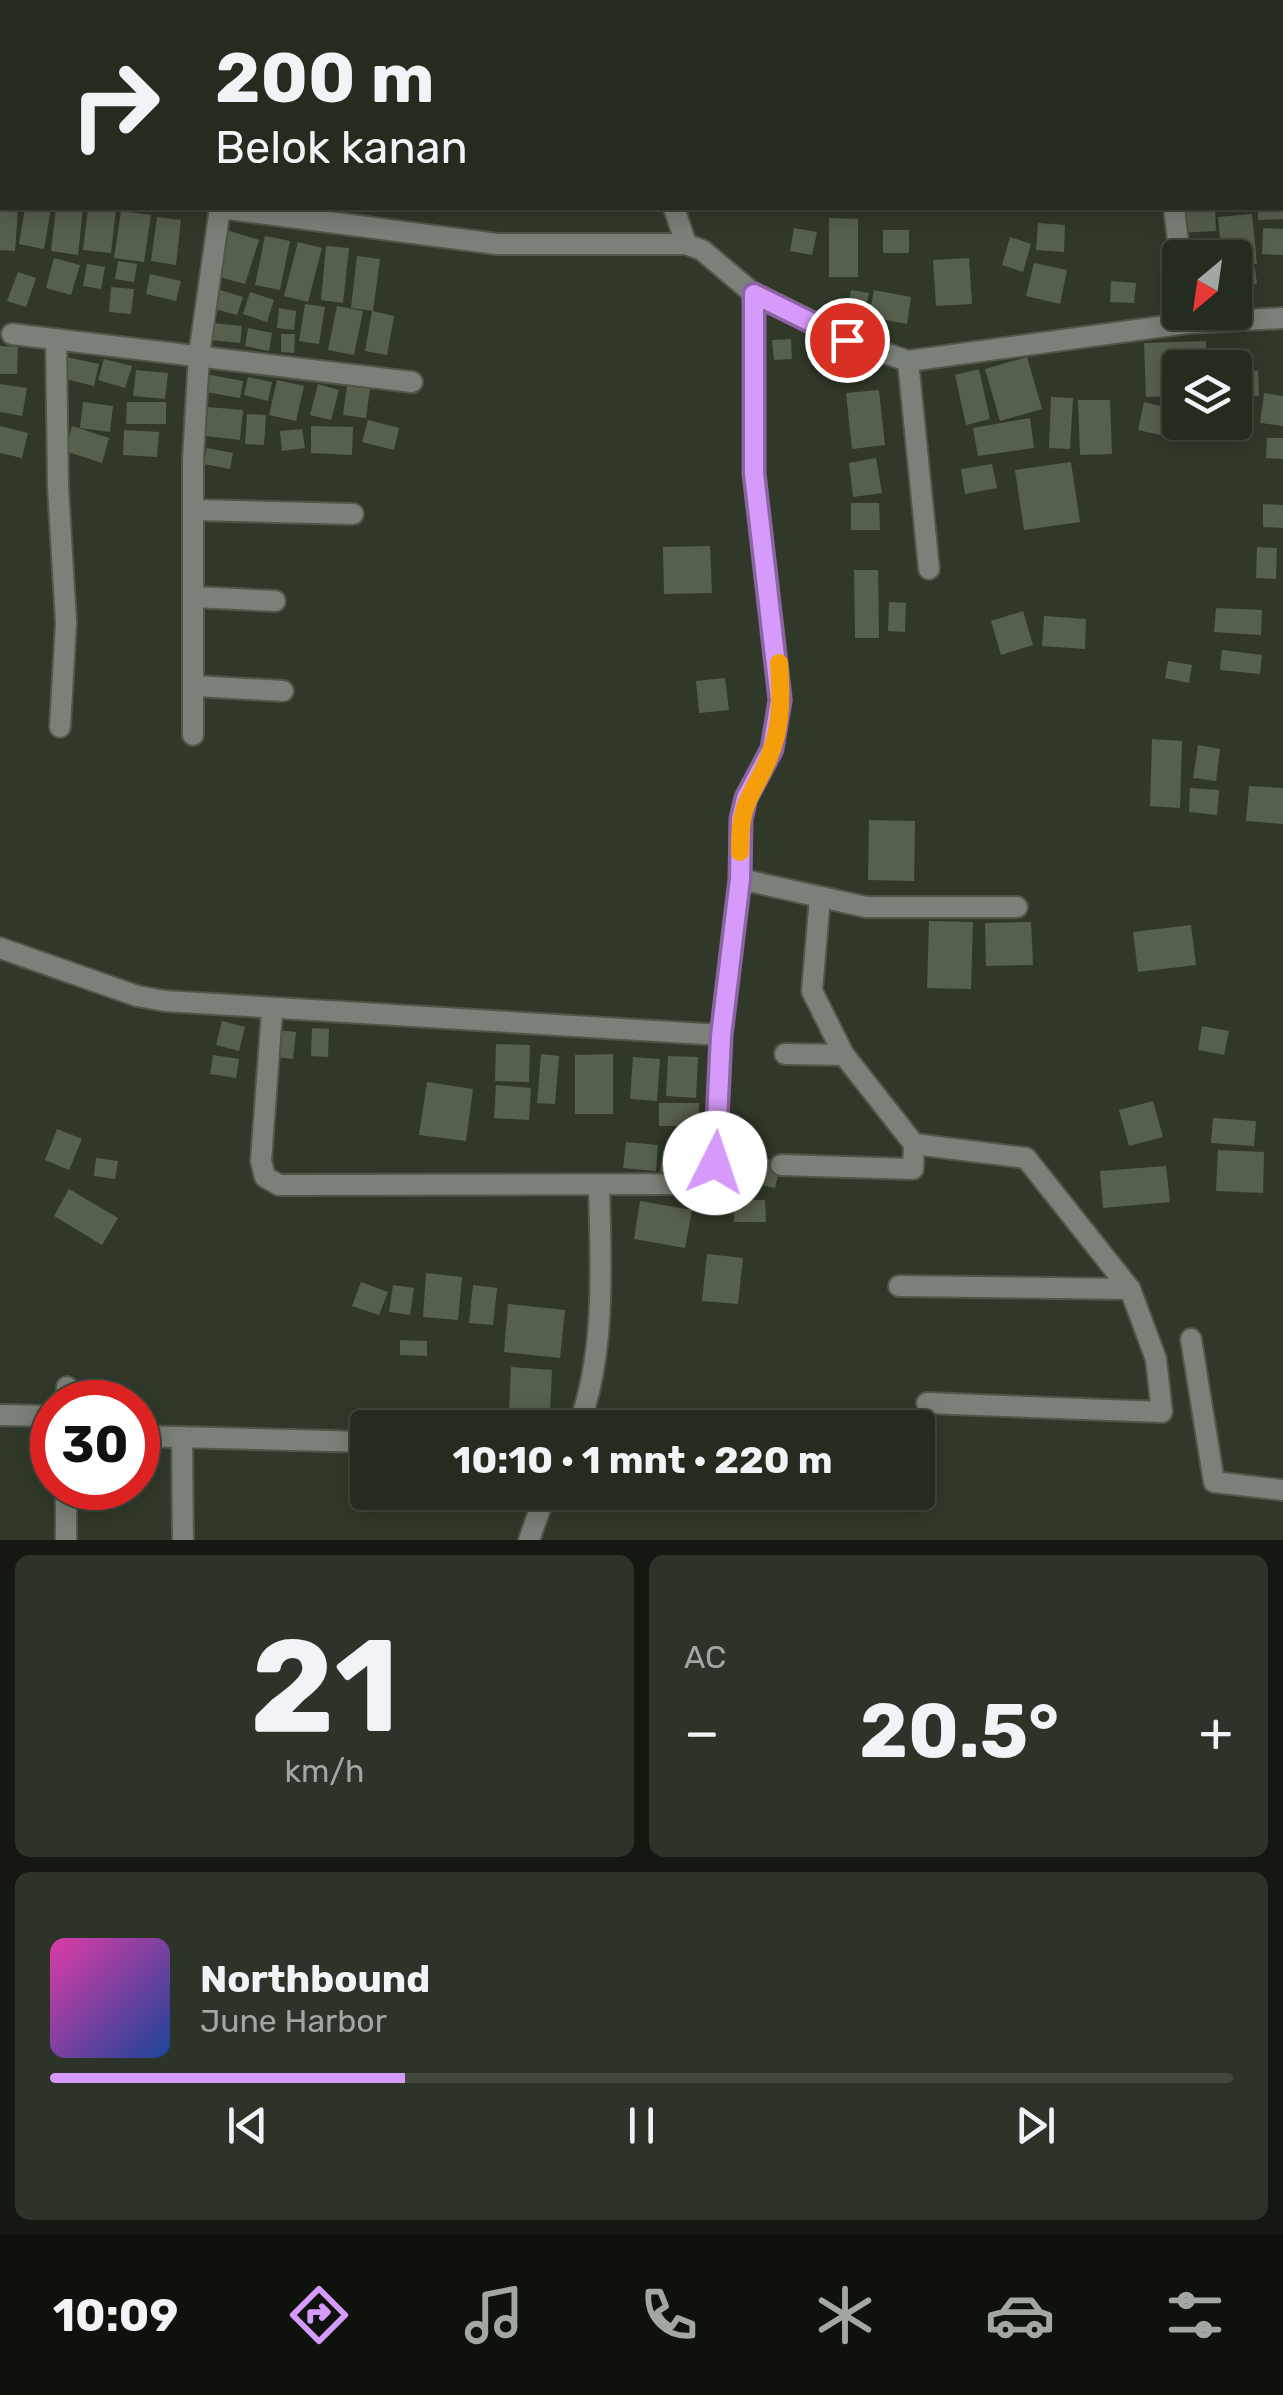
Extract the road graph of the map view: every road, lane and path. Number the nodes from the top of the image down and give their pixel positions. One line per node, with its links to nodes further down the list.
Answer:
1 (220, 210): 13 (street)
2 (235, 210): 6 (street)
3 (675, 210): 6 (street)
4 (1174, 210): 5 (street)
5 (1178, 240)
6 (686, 244): 7 (street)
7 (754, 294): 14 (street); 25 (street)
8 (1252, 318): 9 (street)
9 (1283, 318)
10 (1162, 322): 14 (street)
11 (12, 334): 12 (street)
12 (56, 340): 13 (street); 23 (street)
13 (199, 356): 15 (street); 16 (street)
14 (908, 361): 18 (street)
15 (412, 382)
16 (194, 510): 17 (street); 19 (street)
17 (353, 514)
18 (929, 569)
19 (194, 597): 20 (street); 21 (street)
20 (275, 601)
21 (196, 686): 22 (street); 24 (street)
22 (284, 691)
23 (60, 727)
24 (192, 735)
25 (740, 879): 26 (street); 30 (street)
26 (820, 898): 27 (street); 32 (street)
27 (1017, 907)
28 (0, 948): 29 (street)
29 (272, 1010): 30 (street); 35 (street)
30 (721, 1036): 35 (street)
31 (785, 1054): 32 (street)
32 (844, 1054): 33 (street)
33 (914, 1144): 34 (street); 37 (street)
34 (781, 1165)
35 (599, 1187): 40 (street)
36 (898, 1286): 37 (street)
37 (1130, 1289): 39 (street)
38 (1191, 1338): 46 (street)
39 (926, 1403)
40 (583, 1410)
41 (0, 1415): 42 (street)
42 (30, 1416)
43 (160, 1436): 44 (street)
44 (182, 1437): 45 (street); 50 (street)
45 (350, 1442)
46 (1283, 1490)
47 (66, 1510): 49 (street)
48 (540, 1510): 51 (street)
49 (66, 1540)
50 (183, 1540)
51 (529, 1540)

